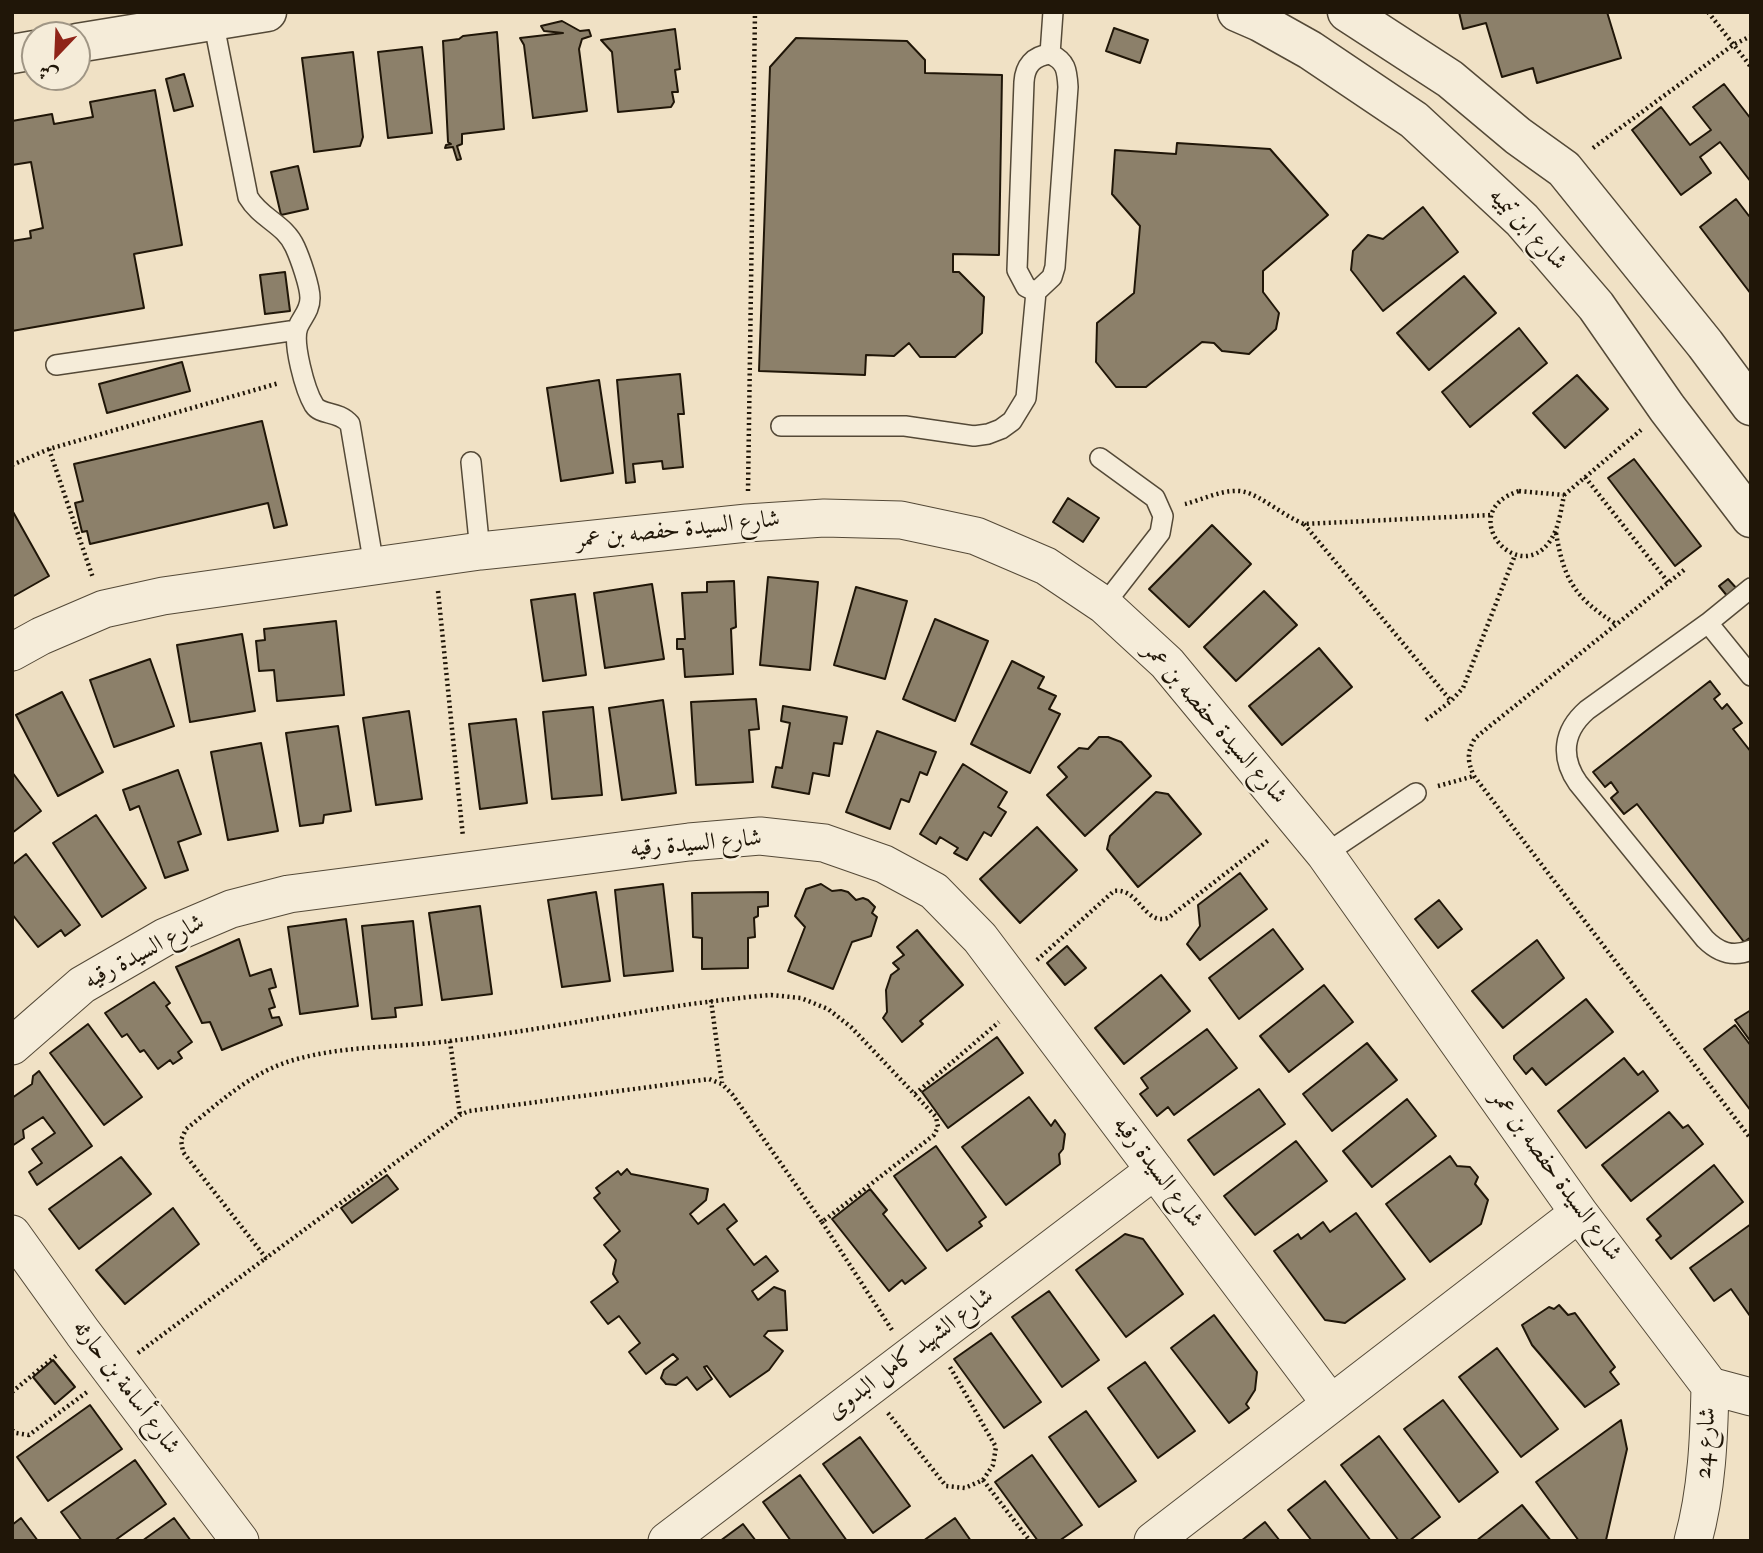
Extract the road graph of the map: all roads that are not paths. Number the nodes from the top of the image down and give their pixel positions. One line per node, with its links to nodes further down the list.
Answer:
1 (267, 12): 5 (street)
2 (1053, 12): 7 (lane)
3 (1347, 12): 11 (street)
4 (1254, 15): 15 (street, شارع ابن تيميه)
5 (213, 20): 6 (street); 9 (lane)
6 (91, 41)
7 (1050, 54): 8 (lane); 8 (lane)
8 (1037, 292): 12 (lane)
9 (297, 330): 10 (lane); 17 (lane)
10 (56, 365)
11 (1751, 406)
12 (781, 426)
13 (1100, 458): 19 (lane)
14 (471, 462): 16 (lane)
15 (1751, 518)
16 (480, 551): 17 (street, شارع السيدة حفصه بن عمر); 19 (street, شارع السيدة حفصه بن عمر)
17 (374, 566): 21 (street, شارع السيدة حفصه بن عمر)
18 (1751, 588): 20 (lane)
19 (1104, 605): 24 (street, شارع السيدة حفصه بن عمر)
20 (1708, 623): 22 (lane); 25 (lane)
21 (12, 652)
22 (1751, 676)
23 (1416, 793): 24 (lane)
24 (1325, 854): 28 (street, شارع السيدة حفصه بن عمر)
25 (1751, 950)
26 (12, 1046): 27 (street, شارع السيدة رقيه)
27 (1155, 1170): 32 (street, شارع السيدة رقيه); 34 (street, شارع الشهيد كامل البدوى)
28 (1579, 1213): 30 (street, شارع السيدة حفصه بن عمر); 32 (street)
29 (12, 1234): 33 (street, شارع أسامة بن حارثه)
30 (1710, 1386): 31 (street, شارع 24); 36 (street, شارع 24)
31 (1751, 1397)
32 (1331, 1404): 35 (street)
33 (240, 1541)
34 (667, 1541)
35 (1153, 1541)
36 (1693, 1541)

